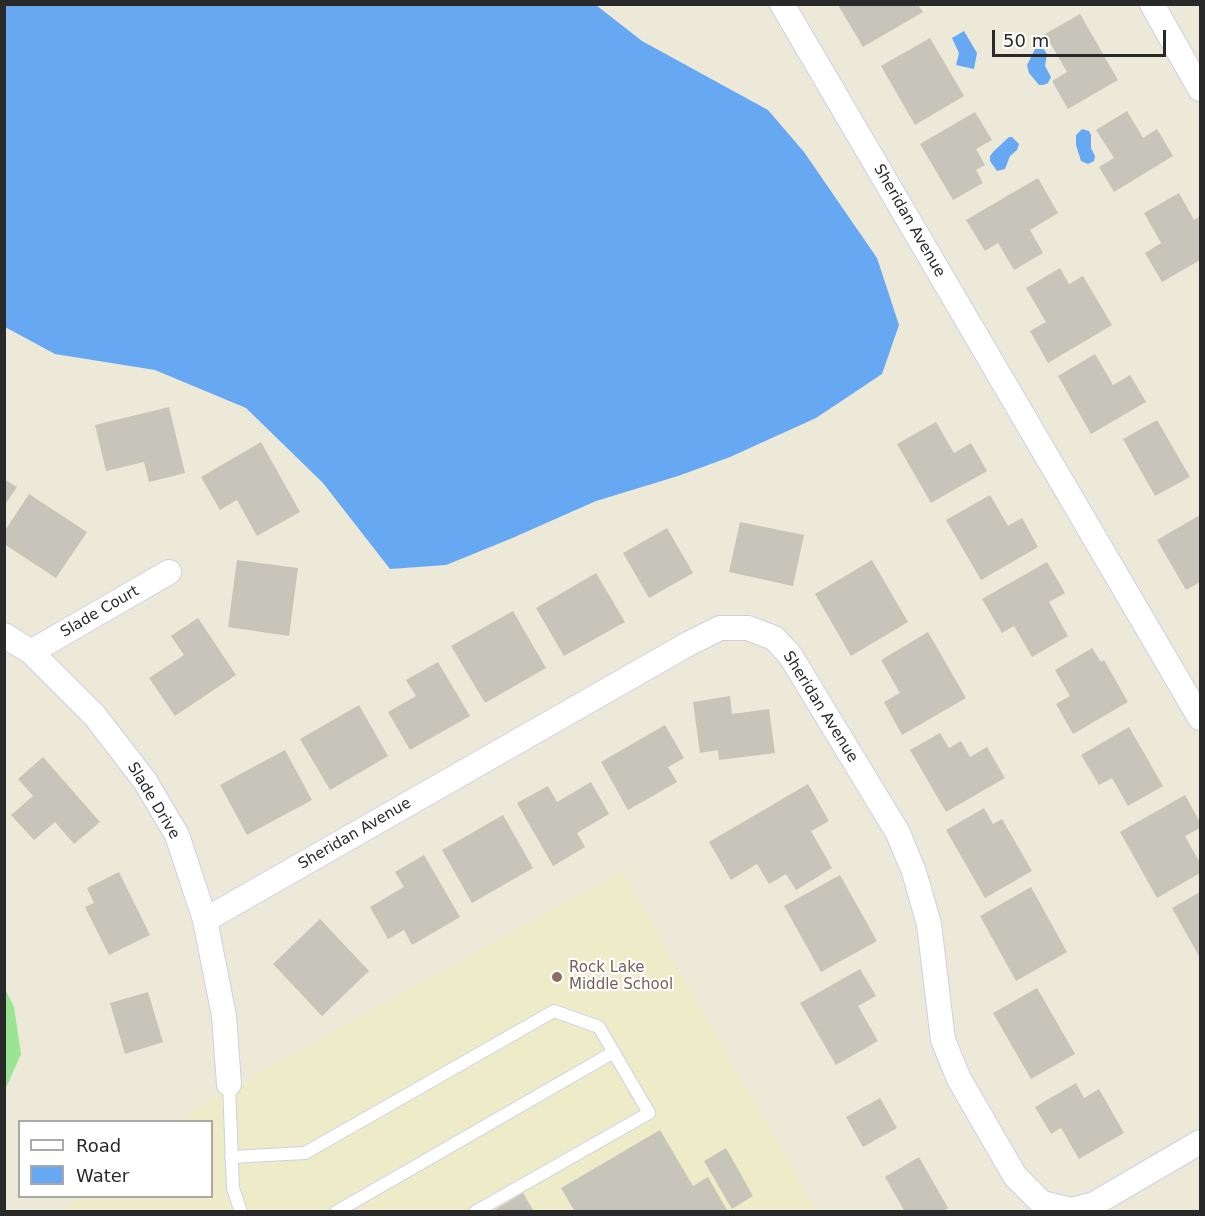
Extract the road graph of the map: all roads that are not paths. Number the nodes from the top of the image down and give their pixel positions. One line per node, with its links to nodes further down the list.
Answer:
1 (782, 4): 7 (street, Sheridan Avenue)
2 (1152, 4): 3 (street)
3 (1200, 89)
4 (169, 572): 6 (street, Slade Court)
5 (4, 635): 6 (street, Slade Drive)
6 (31, 652): 8 (street, Slade Drive)
7 (1200, 718)
8 (205, 920): 10 (street, Slade Drive); 11 (street, Sheridan Avenue)
9 (614, 1052): 12 (lane); 14 (lane); 15 (lane)
10 (229, 1084): 12 (lane)
11 (1200, 1142)
12 (231, 1157): 13 (lane)
13 (241, 1212)
14 (336, 1212)
15 (475, 1212)

